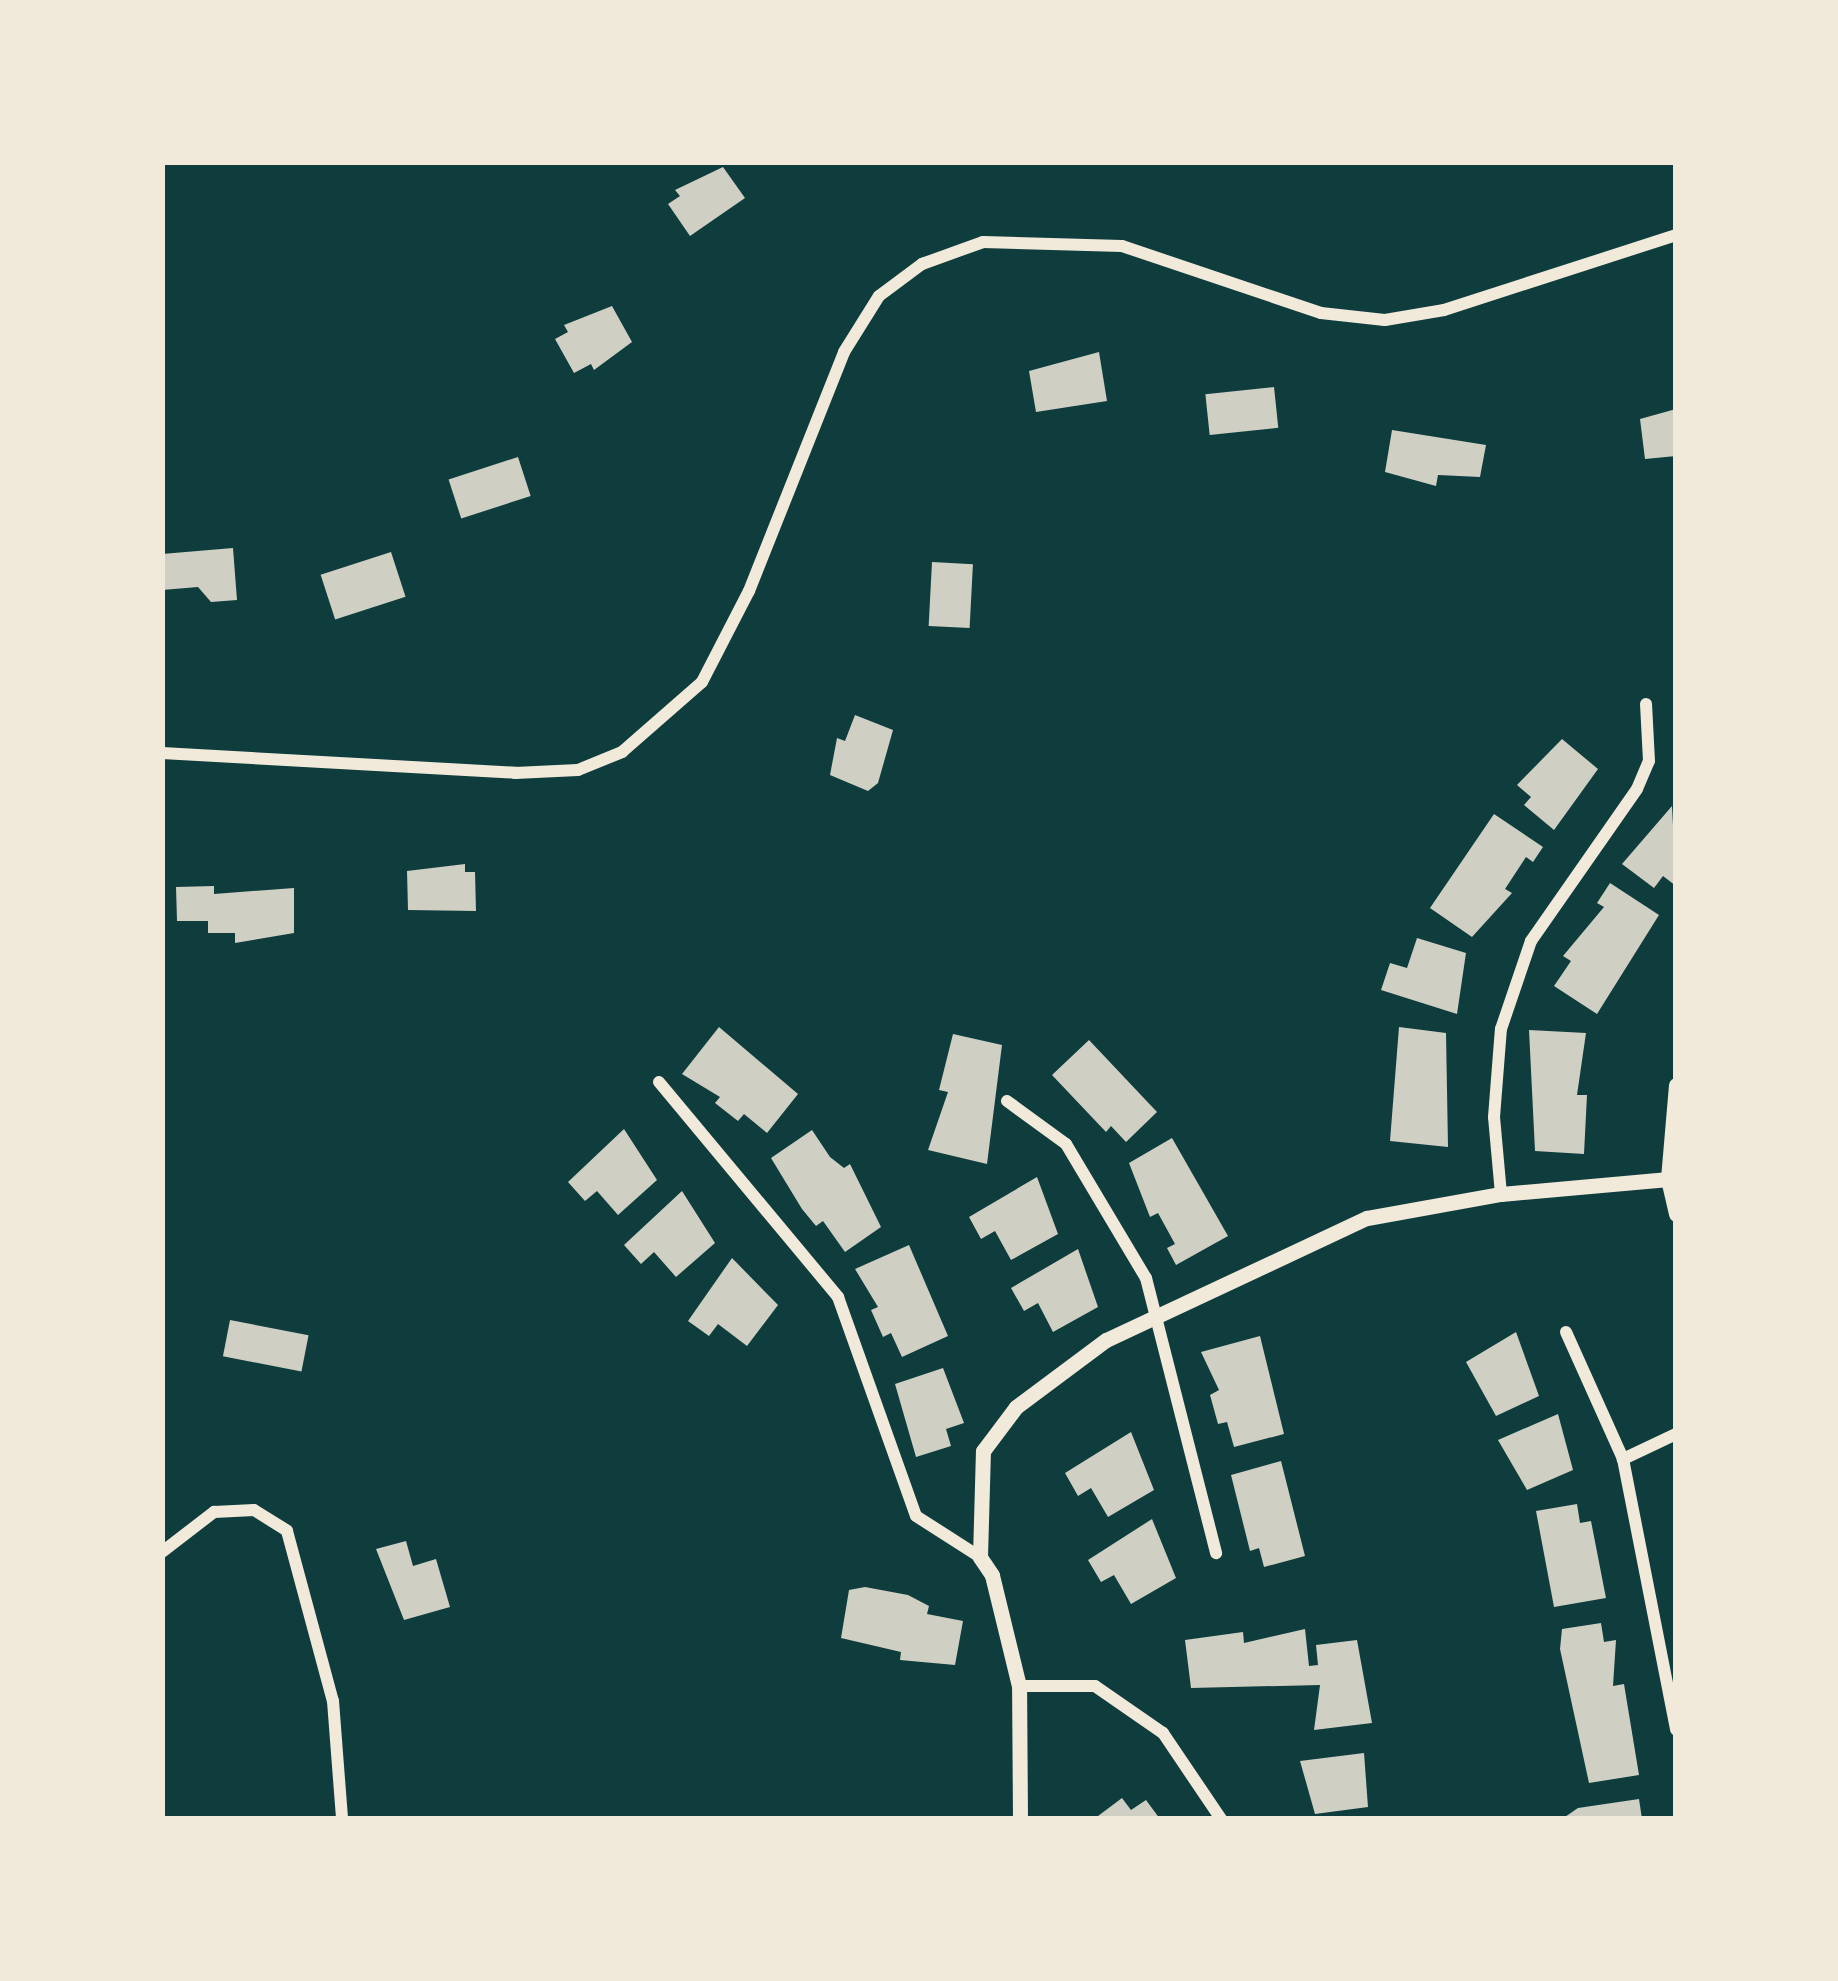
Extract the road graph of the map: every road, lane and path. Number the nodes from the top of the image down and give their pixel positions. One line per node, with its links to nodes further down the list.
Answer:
1 (1676, 235): 3 (street)
2 (1646, 704): 8 (street)
3 (162, 753)
4 (659, 1082): 16 (street)
5 (1676, 1085): 7 (street)
6 (1007, 1101): 10 (street)
7 (1668, 1179): 8 (street); 9 (street)
8 (1501, 1194): 10 (street)
9 (1676, 1214)
10 (1158, 1316): 15 (street); 16 (street)
11 (1566, 1332): 13 (street)
12 (1676, 1434): 13 (street)
13 (1623, 1460): 18 (street)
14 (162, 1552): 19 (street)
15 (1216, 1553)
16 (980, 1557): 17 (street)
17 (1019, 1686): 20 (street); 21 (street)
18 (1676, 1730)
19 (342, 1819)
20 (1020, 1819)
21 (1221, 1819)

